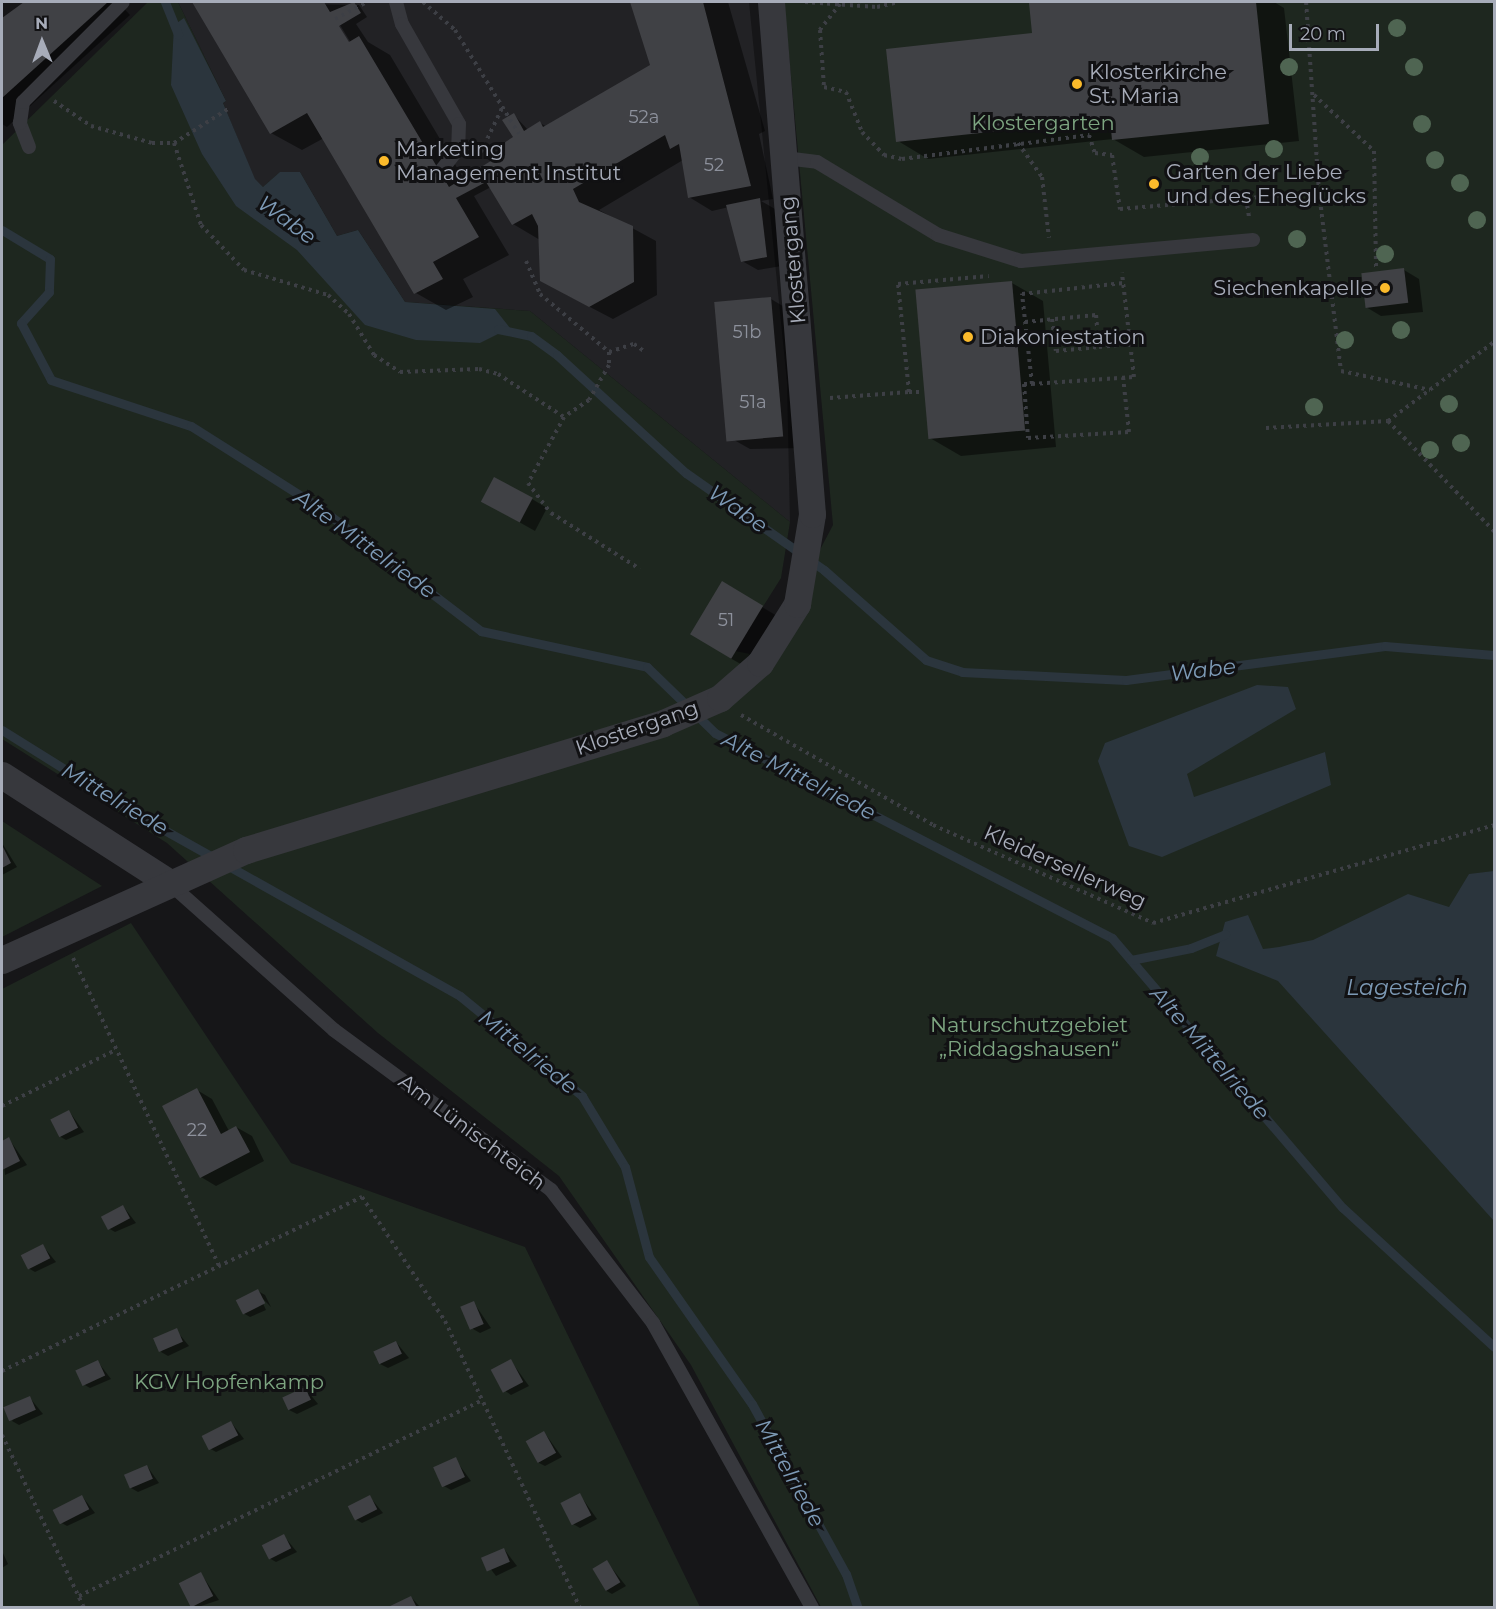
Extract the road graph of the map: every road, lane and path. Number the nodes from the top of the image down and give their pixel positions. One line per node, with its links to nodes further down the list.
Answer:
1 (123, 2): 11 (lane)
2 (367, 2): 10 (path)
3 (396, 2): 22 (lane)
4 (423, 2): 13 (path)
5 (771, 2): 20 (street, Klostergang)
6 (805, 2): 9 (path)
7 (898, 2): 9 (path)
8 (1306, 2): 12 (path)
9 (840, 4): 17 (path)
10 (335, 19)
11 (39, 85): 16 (path); 18 (lane)
12 (1314, 94): 24 (path); 30 (path)
13 (503, 107): 15 (path); 19 (path)
14 (228, 109): 16 (path)
15 (519, 134)
16 (174, 143): 45 (path)
17 (1017, 143): 24 (path); 29 (path)
18 (29, 147)
19 (479, 156)
20 (785, 158): 28 (lane); 44 (street, Klostergang)
21 (474, 165): 23 (path)
22 (441, 172)
23 (465, 185)
24 (1318, 192): 41 (path)
25 (1253, 240): 26 (lane)
26 (1120, 254): 29 (lane); 31 (path)
27 (526, 261): 37 (path)
28 (1021, 261): 29 (lane); 43 (path)
29 (1049, 261)
30 (1376, 270)
31 (1123, 284): 33 (path); 35 (path)
32 (1052, 319): 33 (path); 36 (path); 36 (path)
33 (1025, 322): 40 (path)
34 (1494, 342): 41 (path)
35 (1130, 344): 36 (path); 39 (path)
36 (1099, 347)
37 (609, 352): 38 (path); 45 (path)
38 (645, 352)
39 (1123, 377): 40 (path); 40 (path)
40 (1032, 384)
41 (1430, 390): 46 (path)
42 (924, 392): 43 (path)
43 (909, 393): 44 (path)
44 (805, 399): 50 (street, Klostergang)
45 (564, 417): 49 (path)
46 (1388, 421): 47 (path); 48 (path)
47 (1266, 428)
48 (1494, 531)
49 (640, 569)
50 (720, 698): 52 (path, Kleidersellerweg); 53 (street, Klostergang)
51 (2, 775): 53 (street, Am Lünischteich)
52 (1494, 825)
53 (168, 882): 54 (street, Klostergang); 65 (lane, Am Lünischteich)
54 (61, 932): 55 (street, Klostergang); 56 (path)
55 (2, 960)
56 (114, 1051): 57 (path); 58 (path)
57 (2, 1106)
58 (219, 1266): 59 (path); 60 (path)
59 (2, 1371)
60 (480, 1401): 62 (path); 64 (path)
61 (2, 1435): 62 (path)
62 (79, 1596): 63 (path)
63 (84, 1608)
64 (580, 1608)
65 (812, 1608)

